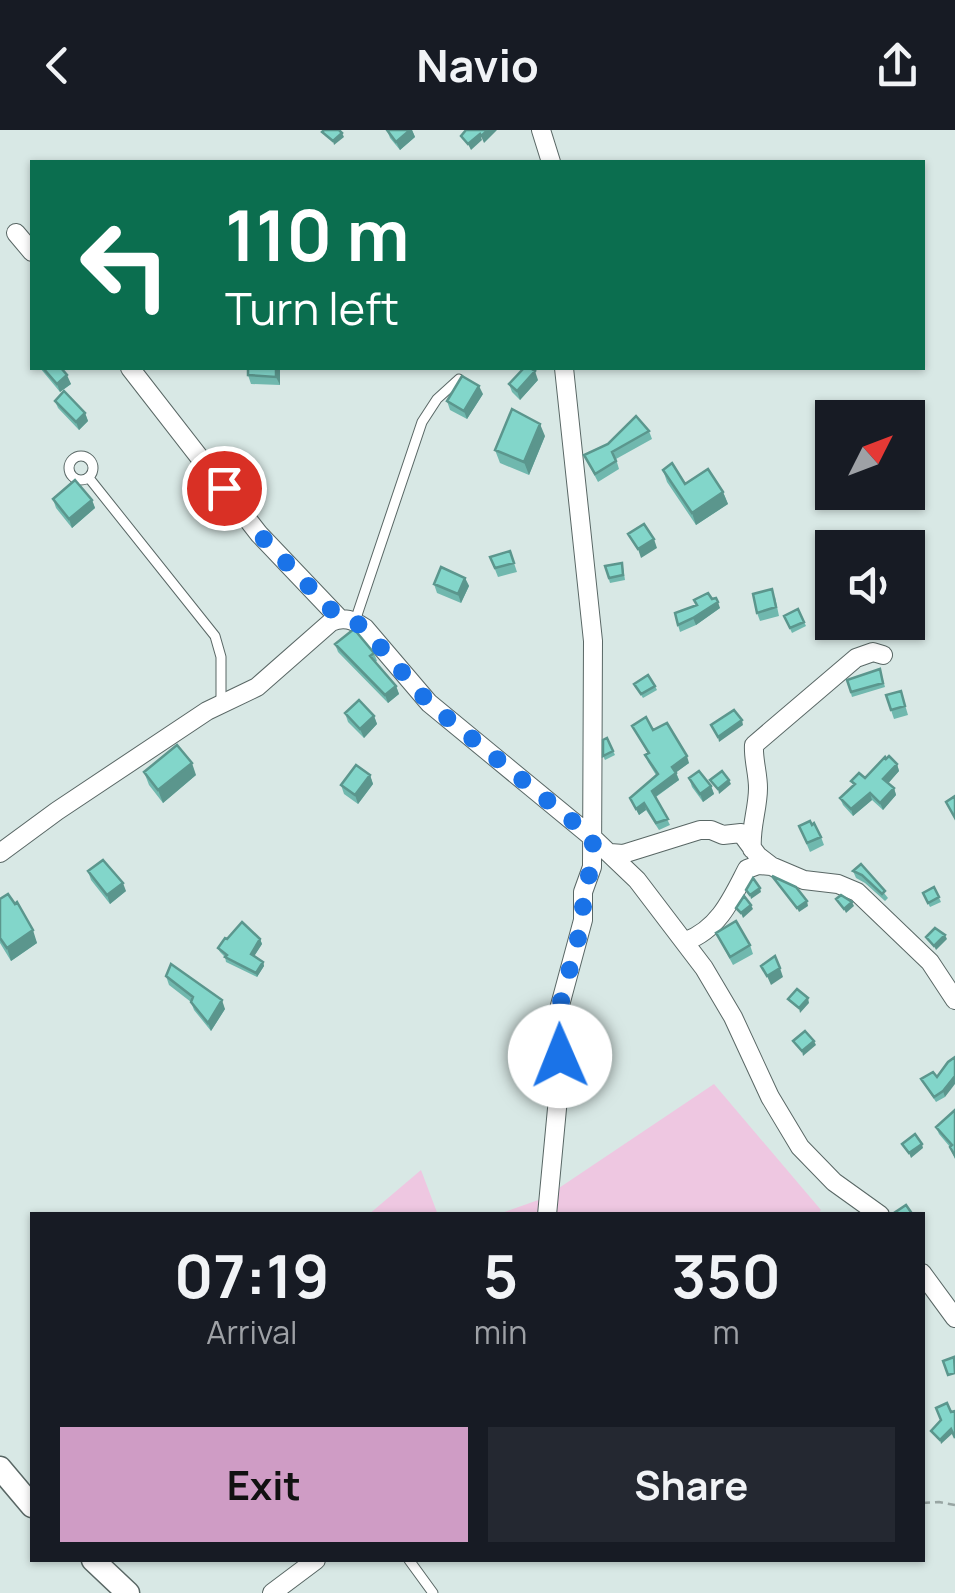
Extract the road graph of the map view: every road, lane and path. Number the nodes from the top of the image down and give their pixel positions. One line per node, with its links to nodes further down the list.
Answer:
1 (541, 130): 2 (street)
2 (550, 160)
3 (16, 233): 4 (street)
4 (30, 250)
5 (132, 370): 9 (street)
6 (564, 370): 12 (street)
7 (459, 379): 9 (lane)
8 (89, 478): 11 (lane)
9 (347, 620): 11 (street); 12 (street)
10 (884, 654): 13 (street)
11 (221, 703): 15 (street)
12 (593, 838): 14 (street); 19 (street)
13 (752, 849): 14 (street); 16 (street)
14 (610, 852): 17 (street)
15 (0, 853)
16 (772, 866): 17 (street); 18 (street)
17 (686, 941): 20 (street)
18 (955, 1000)
19 (546, 1212)
20 (876, 1212)
21 (925, 1277): 22 (street)
22 (955, 1318)
23 (0, 1468): 25 (street)
24 (925, 1503): 26 (path)
25 (30, 1504)
26 (955, 1505)
27 (95, 1562): 30 (street)
28 (313, 1562): 31 (street)
29 (411, 1562): 32 (lane)
30 (128, 1593)
31 (272, 1593)
32 (433, 1593)

